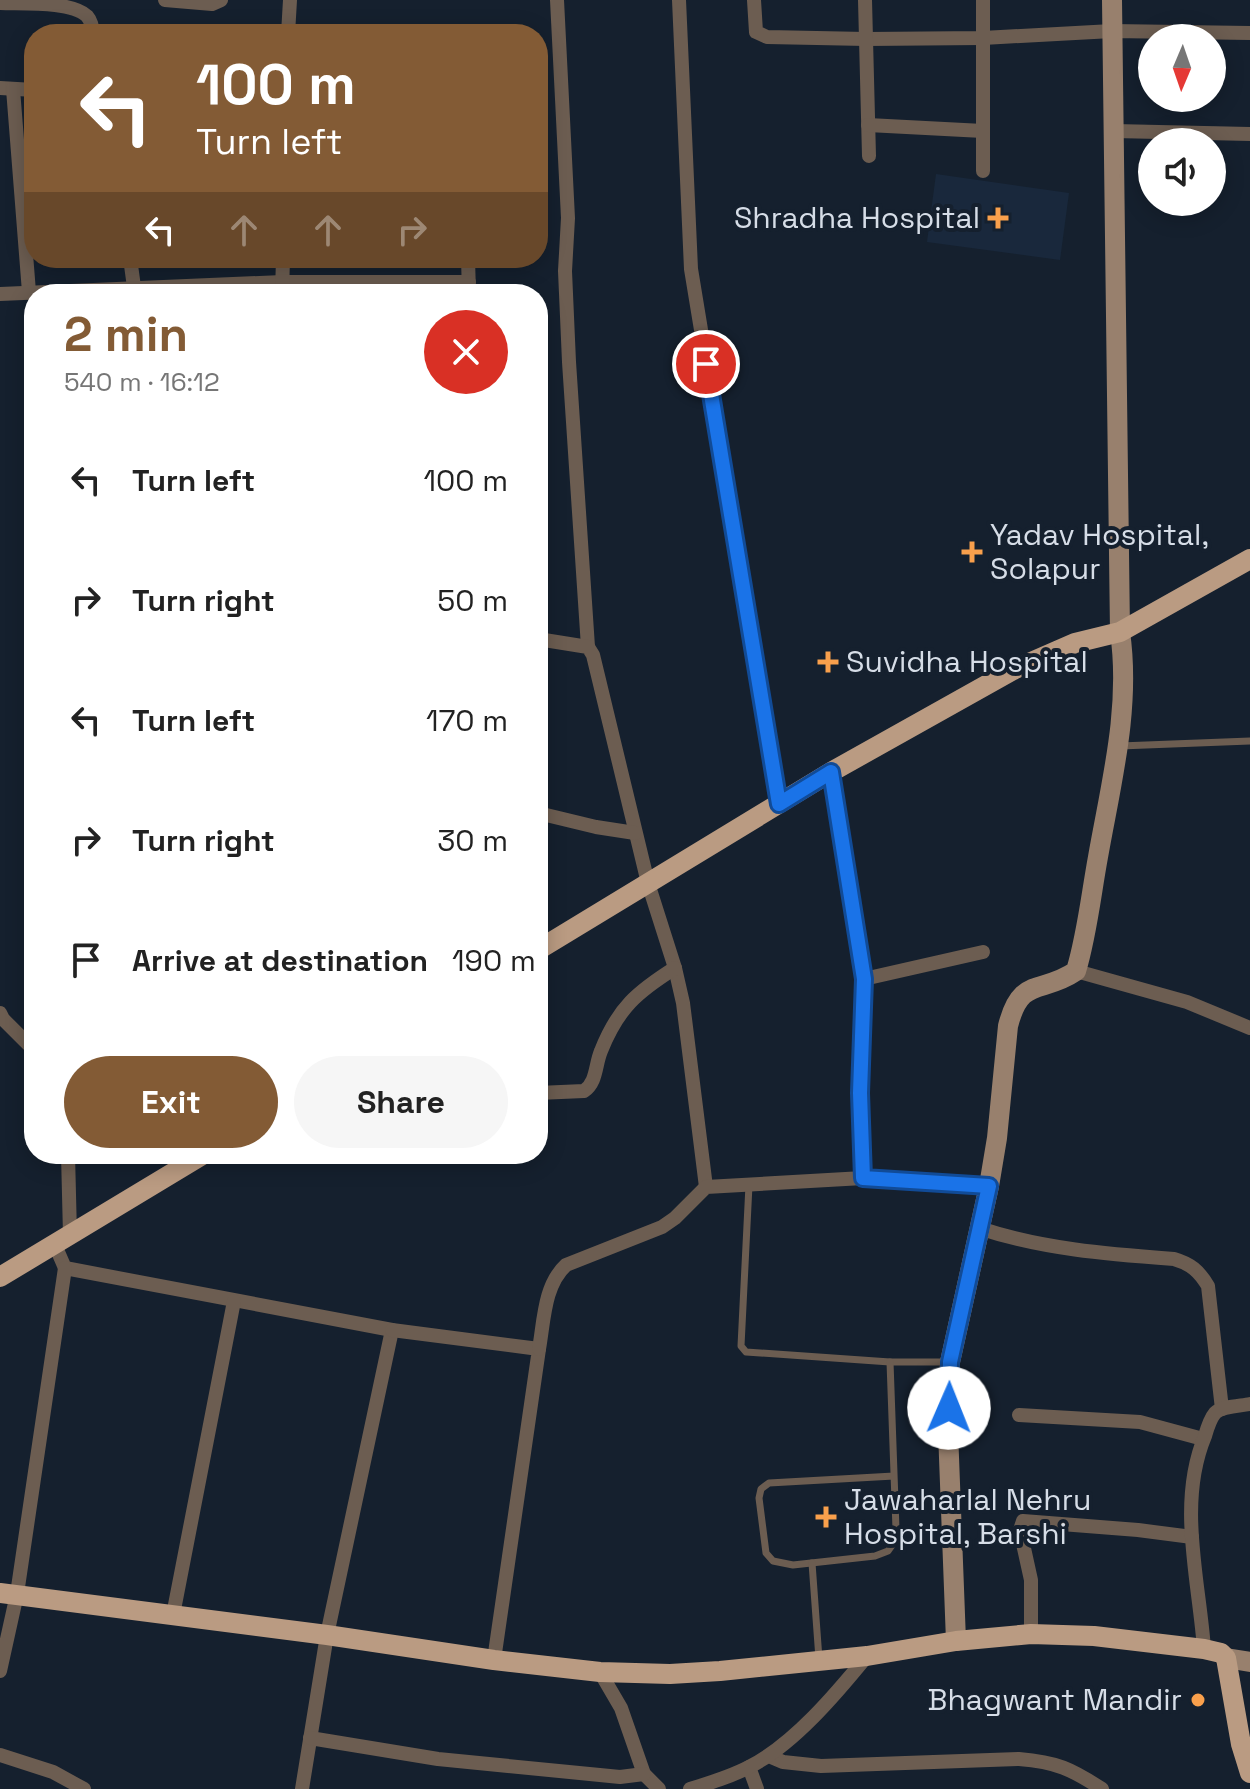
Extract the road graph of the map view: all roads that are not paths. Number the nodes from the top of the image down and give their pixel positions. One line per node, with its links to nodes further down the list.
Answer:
1 (165, 0): 2 (street)
2 (221, 0)
3 (290, 0): 12 (street)
4 (557, 0): 30 (street)
5 (679, 0): 34 (street)
6 (754, 0): 16 (street)
7 (865, 0): 16 (street)
8 (983, 0): 15 (street)
9 (1112, 0): 13 (main road)
10 (0, 3): 11 (street)
11 (91, 24)
12 (289, 24)
13 (1112, 31): 14 (street); 15 (street); 20 (main road)
14 (1250, 33)
15 (983, 38): 16 (street); 19 (street)
16 (866, 39): 18 (street)
17 (7, 88): 24 (street)
18 (868, 125): 19 (street); 22 (street)
19 (983, 131): 23 (street)
20 (1114, 131): 21 (street); 28 (main road)
21 (1250, 134)
22 (869, 156)
23 (983, 171)
24 (24, 246)
25 (24, 292): 26 (street)
26 (0, 294)
27 (1250, 559): 28 (main road)
28 (1120, 632): 32 (main road); 33 (main road)
29 (548, 641): 30 (street)
30 (588, 647): 36 (street)
31 (1250, 741): 32 (lane)
32 (1118, 746): 41 (main road)
33 (831, 772): 34 (main road); 42 (street)
34 (779, 804): 37 (main road)
35 (548, 815): 36 (street)
36 (635, 833): 37 (street)
37 (648, 883): 38 (main road); 40 (street)
38 (548, 944)
39 (983, 952): 42 (street)
40 (675, 968): 46 (street); 52 (street)
41 (1076, 971): 44 (street); 51 (main road)
42 (864, 979): 49 (street)
43 (2, 1020): 45 (street)
44 (1250, 1028)
45 (24, 1041)
46 (548, 1093)
47 (67, 1164): 54 (street)
48 (188, 1164): 54 (main road)
49 (863, 1178): 50 (street); 51 (street)
50 (750, 1184): 52 (street); 60 (lane)
51 (989, 1186): 53 (main road)
52 (706, 1187): 59 (street)
53 (979, 1228): 61 (main road); 63 (street)
54 (63, 1240): 55 (street); 56 (main road)
55 (65, 1268): 57 (street); 69 (street)
56 (0, 1277)
57 (234, 1301): 58 (street); 70 (street)
58 (392, 1330): 59 (street); 72 (street)
59 (539, 1349): 77 (street)
60 (890, 1362): 61 (lane); 66 (lane)
61 (950, 1362): 73 (main road)
62 (1250, 1404): 63 (street)
63 (1222, 1409): 65 (street)
64 (1019, 1415): 65 (street)
65 (1203, 1439): 67 (street)
66 (894, 1476): 68 (lane); 68 (lane)
67 (1192, 1537): 71 (street); 74 (street)
68 (812, 1563): 78 (lane)
69 (8, 1594): 70 (main road); 80 (street)
70 (173, 1615): 72 (main road)
71 (1031, 1634): 73 (main road); 74 (main road)
72 (327, 1635): 77 (main road); 82 (street)
73 (956, 1641): 75 (main road)
74 (1204, 1649): 76 (main road)
75 (867, 1656): 78 (main road); 84 (street)
76 (1226, 1658): 79 (main road); 86 (main road)
77 (494, 1660): 81 (main road)
78 (819, 1661): 81 (main road)
79 (1250, 1662)
80 (0, 1671)
81 (600, 1672): 87 (street)
82 (310, 1738): 87 (street); 89 (street)
83 (0, 1755): 88 (street)
84 (769, 1756): 85 (street); 93 (street)
85 (749, 1767): 91 (street); 92 (street)
86 (1250, 1773)
87 (644, 1774): 90 (street)
88 (84, 1789)
89 (302, 1789)
90 (659, 1789)
91 (690, 1789)
92 (757, 1789)
93 (1102, 1789)

